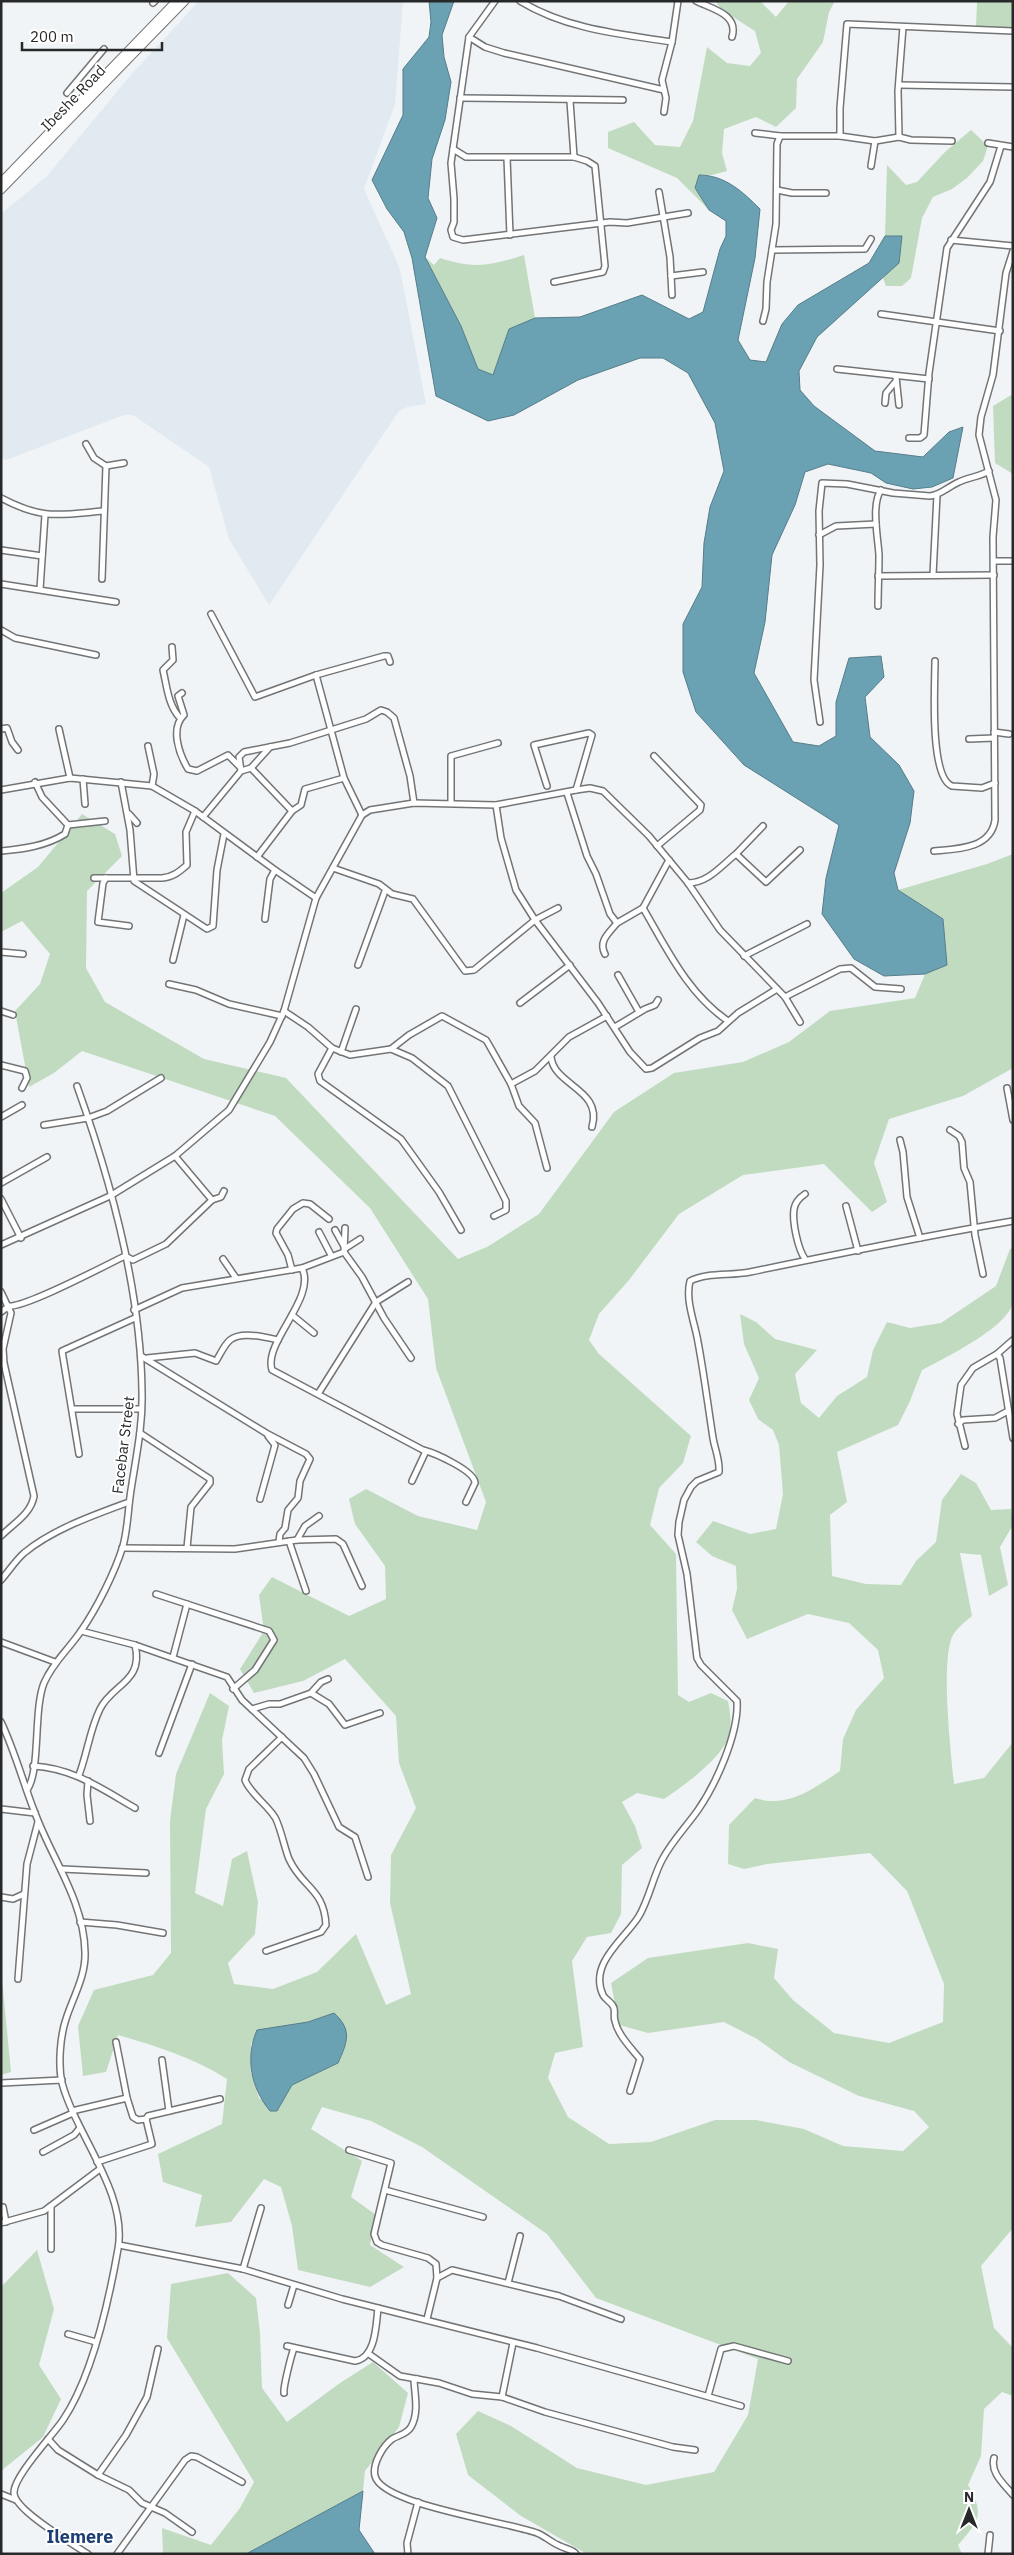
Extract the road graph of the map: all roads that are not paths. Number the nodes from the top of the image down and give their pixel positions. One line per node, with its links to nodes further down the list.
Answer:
1 (176, 1): 34 (main road, Ibeshe Road)
2 (185, 1): 35 (main road, Ibeshe Road)
3 (496, 1): 9 (street)
4 (520, 1): 11 (street)
5 (678, 1): 11 (street)
6 (696, 1): 10 (street)
7 (903, 27): 8 (street); 13 (street); 23 (street)
8 (1013, 31)
9 (469, 37): 15 (street); 17 (street)
10 (732, 37)
11 (672, 42): 15 (street)
12 (104, 49): 16 (street)
13 (900, 85): 14 (street); 24 (street)
14 (1013, 87)
15 (664, 90): 20 (street)
16 (67, 93)
17 (460, 98): 19 (street); 30 (street)
18 (623, 100): 19 (street)
19 (570, 101): 31 (street)
20 (664, 112)
21 (755, 133): 22 (street)
22 (780, 136): 23 (street); 36 (street)
23 (840, 136): 25 (street)
24 (899, 137): 25 (street); 26 (street)
25 (874, 141): 33 (street)
26 (952, 141)
27 (988, 143): 28 (street)
28 (1001, 146): 29 (street); 44 (street)
29 (1013, 147)
30 (452, 149): 32 (street); 42 (street)
31 (574, 157): 32 (street); 41 (street)
32 (507, 158): 42 (street)
33 (871, 166)
34 (1, 182)
35 (1, 190)
36 (778, 190): 38 (street); 46 (street)
37 (659, 192): 40 (street)
38 (826, 193)
39 (688, 213): 40 (street)
40 (663, 217): 41 (street); 49 (street)
41 (601, 224): 42 (street); 50 (street)
42 (510, 235)
43 (871, 239): 46 (street)
44 (951, 240): 45 (street); 54 (street)
45 (1013, 246)
46 (772, 250): 53 (street)
47 (1013, 251): 55 (street)
48 (703, 272): 49 (street)
49 (671, 276): 51 (street)
50 (554, 282)
51 (672, 295)
52 (882, 314): 54 (street)
53 (762, 321)
54 (937, 322): 55 (street); 58 (street)
55 (1000, 331): 65 (street)
56 (836, 369): 57 (street)
57 (896, 379): 58 (street); 59 (street); 60 (street)
58 (929, 379): 61 (street)
59 (885, 403)
60 (898, 405)
61 (909, 438)
62 (86, 444): 64 (street)
63 (124, 463): 64 (street)
64 (106, 466): 69 (street)
65 (989, 471): 67 (street); 75 (street)
66 (881, 490): 67 (street); 71 (street); 72 (street)
67 (937, 495): 77 (street)
68 (1, 498): 70 (street)
69 (103, 511): 70 (street); 80 (street)
70 (45, 516): 74 (street)
71 (876, 524): 72 (street); 79 (street)
72 (820, 535): 94 (street)
73 (1, 550): 74 (street)
74 (42, 556): 82 (street)
75 (995, 561): 76 (street); 78 (street)
76 (1013, 561)
77 (933, 575): 78 (street); 79 (street)
78 (994, 575): 99 (street)
79 (878, 576): 84 (street)
80 (102, 578)
81 (1, 584): 82 (street)
82 (40, 589): 83 (street)
83 (116, 602)
84 (878, 606)
85 (211, 614): 91 (street)
86 (1, 630): 88 (street)
87 (172, 647): 93 (street)
88 (96, 655)
89 (935, 661): 113 (street)
90 (390, 662): 91 (street)
91 (316, 675): 97 (street)
92 (182, 693): 93 (street)
93 (180, 718): 107 (street)
94 (820, 722)
95 (1, 729): 104 (street)
96 (59, 729): 108 (street)
97 (332, 730): 103 (street); 109 (street); 119 (street)
98 (1009, 734): 99 (street)
99 (994, 735): 100 (street); 113 (street)
100 (969, 739)
101 (498, 742): 120 (street)
102 (148, 746): 114 (street)
103 (270, 747): 106 (street); 107 (street)
104 (18, 750)
105 (654, 756): 133 (street)
106 (251, 768): 107 (street); 124 (street)
107 (241, 769): 127 (street)
108 (70, 778): 110 (street); 111 (street)
109 (344, 778): 124 (street); 126 (street)
110 (83, 779): 112 (street); 121 (street)
111 (35, 782): 116 (street); 130 (street)
112 (121, 782): 114 (street); 125 (street)
113 (995, 783): 136 (street)
114 (152, 786): 123 (street)
115 (547, 786): 117 (street)
116 (1, 790)
117 (576, 790): 118 (street); 133 (street)
118 (567, 793): 122 (street); 153 (street)
119 (414, 803): 120 (street); 126 (street)
120 (451, 803): 122 (street)
121 (85, 804)
122 (496, 805): 152 (street)
123 (195, 811): 127 (street); 142 (street)
124 (292, 811): 138 (street)
125 (128, 814): 129 (street); 142 (street)
126 (362, 815): 140 (street)
127 (203, 817): 132 (street)
128 (105, 821): 130 (street)
129 (137, 823)
130 (68, 825): 135 (street)
131 (763, 826): 137 (street)
132 (224, 834): 138 (street); 150 (street)
133 (657, 846): 139 (street)
134 (800, 850): 137 (street)
135 (1, 851)
136 (934, 851)
137 (736, 854): 145 (street)
138 (257, 857): 141 (street)
139 (669, 860): 145 (street); 149 (street)
140 (333, 868): 146 (street); 147 (street)
141 (275, 870): 147 (street); 151 (street)
142 (132, 877): 144 (street); 150 (street)
143 (94, 878): 144 (street)
144 (106, 878): 155 (street)
145 (688, 883): 159 (street)
146 (385, 891): 152 (street); 161 (street)
147 (316, 898): 173 (street)
148 (558, 908): 152 (street)
149 (643, 908): 153 (street); 176 (street)
150 (184, 915): 160 (street)
151 (265, 919)
152 (535, 920): 162 (street)
153 (617, 923): 158 (street)
154 (807, 924): 159 (street)
155 (130, 926)
156 (1, 952): 157 (street)
157 (23, 954)
158 (605, 954)
159 (744, 956): 165 (street)
160 (173, 960)
161 (358, 965)
162 (570, 966): 169 (street); 175 (street)
163 (618, 975): 172 (street)
164 (169, 984): 173 (street)
165 (777, 989): 167 (street); 176 (street)
166 (901, 989): 167 (street)
167 (785, 997): 177 (street)
168 (658, 1000): 172 (street)
169 (520, 1003)
170 (356, 1009): 181 (street)
171 (1, 1011): 174 (street)
172 (639, 1012): 178 (street)
173 (283, 1014): 179 (street); 197 (street)
174 (13, 1015)
175 (607, 1016): 178 (street); 182 (street)
176 (728, 1021): 178 (street)
177 (800, 1022)
178 (615, 1027)
179 (332, 1048): 181 (street); 213 (street)
180 (391, 1049): 181 (street); 185 (street); 207 (street)
181 (341, 1052)
182 (550, 1061): 185 (street); 194 (street)
183 (1, 1065): 187 (street)
184 (161, 1078): 191 (street)
185 (511, 1084): 199 (street)
186 (77, 1086): 191 (street, Facebar Street)
187 (22, 1088)
188 (1007, 1088): 192 (street)
189 (22, 1105): 190 (street)
190 (1, 1117)
191 (88, 1118): 193 (street); 203 (street, Facebar Street)
192 (1013, 1120)
193 (44, 1125)
194 (592, 1128)
195 (950, 1130): 211 (street)
196 (900, 1140): 216 (street)
197 (175, 1156): 203 (street); 205 (street)
198 (47, 1157): 200 (street)
199 (547, 1168)
200 (1, 1183)
201 (224, 1191): 205 (street)
202 (805, 1194): 224 (street)
203 (110, 1196): 215 (street); 222 (street, Facebar Street)
204 (1, 1199): 215 (street)
205 (212, 1200): 222 (street)
206 (846, 1206): 220 (street)
207 (494, 1216)
208 (329, 1219): 226 (street)
209 (1013, 1221): 211 (street)
210 (345, 1228): 219 (street)
211 (976, 1228): 216 (street); 227 (street)
212 (335, 1230): 219 (street)
213 (460, 1230)
214 (319, 1232): 221 (street)
215 (21, 1238): 218 (street)
216 (920, 1238): 220 (street)
217 (360, 1239): 219 (street)
218 (1, 1245)
219 (345, 1250): 221 (street); 231 (street)
220 (858, 1251): 224 (street)
221 (331, 1255): 225 (street)
222 (125, 1256): 232 (street); 233 (street, Facebar Street)
223 (223, 1259): 228 (street)
224 (805, 1259): 306 (street)
225 (302, 1268): 226 (street); 235 (street)
226 (292, 1270): 228 (street)
227 (983, 1274)
228 (236, 1278): 233 (street)
229 (408, 1282): 231 (street)
230 (1, 1292): 232 (street)
231 (376, 1302): 242 (street); 243 (street)
232 (9, 1306): 234 (street); 259 (street)
233 (134, 1310): 236 (street, Facebar Street)
234 (1, 1312)
235 (292, 1315): 237 (street); 238 (street)
236 (136, 1318): 241 (street, Facebar Street); 244 (street)
237 (314, 1333)
238 (278, 1340): 241 (street); 243 (street)
239 (1013, 1340): 240 (street)
240 (997, 1354): 246 (street); 247 (street)
241 (144, 1357): 245 (street, Facebar Street); 249 (street)
242 (411, 1358)
243 (318, 1394): 252 (street)
244 (73, 1409): 245 (street); 253 (street)
245 (141, 1409): 248 (street, Facebar Street)
246 (1008, 1411): 247 (street); 250 (street)
247 (958, 1424): 251 (street)
248 (140, 1433): 256 (street, Facebar Street); 264 (street)
249 (266, 1433): 255 (street); 262 (street)
250 (1013, 1438)
251 (965, 1446)
252 (426, 1451): 254 (street); 257 (street)
253 (79, 1454)
254 (412, 1481)
255 (260, 1499)
256 (129, 1502): 263 (street, Facebar Street); 265 (street)
257 (466, 1502)
258 (319, 1516): 260 (street)
259 (2, 1534)
260 (297, 1540): 261 (street); 266 (street)
261 (289, 1541): 262 (street); 267 (street)
262 (279, 1542): 264 (street)
263 (122, 1548): 264 (street); 270 (street, Facebar Street)
264 (187, 1548)
265 (3, 1577)
266 (362, 1586)
267 (306, 1591)
268 (156, 1594): 269 (street)
269 (187, 1604): 273 (street); 277 (street)
270 (81, 1631): 272 (street); 274 (street, Facebar Street)
271 (1, 1642): 274 (street)
272 (135, 1645): 273 (street); 285 (street)
273 (173, 1657): 275 (street)
274 (55, 1662): 284 (street, Facebar Street)
275 (192, 1664): 277 (street); 283 (street)
276 (328, 1679): 278 (street)
277 (233, 1689): 279 (street)
278 (311, 1693): 279 (street); 280 (street)
279 (252, 1709): 282 (street)
280 (380, 1713)
281 (2, 1725): 287 (street)
282 (282, 1737): 295 (street); 300 (street)
283 (159, 1753)
284 (33, 1766): 285 (street); 287 (street, Facebar Street)
285 (79, 1775): 286 (street)
286 (88, 1781): 288 (street); 291 (street)
287 (27, 1790): 290 (street)
288 (135, 1808)
289 (1, 1809): 290 (street)
290 (35, 1813): 292 (street)
291 (90, 1821)
292 (38, 1822): 293 (street); 296 (street)
293 (62, 1869): 294 (street); 298 (street)
294 (146, 1873)
295 (368, 1877)
296 (24, 1894): 297 (street); 301 (street)
297 (1, 1897)
298 (80, 1922): 299 (street); 304 (street)
299 (163, 1934)
300 (266, 1951)
301 (18, 1980)
302 (116, 2042): 307 (street)
303 (162, 2060): 309 (street)
304 (62, 2080): 305 (street); 310 (street)
305 (1, 2082)
306 (630, 2091)
307 (127, 2098): 310 (street); 311 (street)
308 (220, 2099): 309 (street)
309 (169, 2111): 311 (street)
310 (72, 2112): 312 (street); 313 (street)
311 (146, 2119): 316 (street)
312 (79, 2129): 315 (street); 316 (street)
313 (34, 2130)
314 (349, 2150): 318 (street)
315 (44, 2152)
316 (97, 2162): 317 (street)
317 (100, 2169): 319 (street); 325 (street)
318 (385, 2190): 322 (street); 328 (street)
319 (51, 2206): 323 (street); 326 (street)
320 (4, 2207): 323 (street)
321 (261, 2208): 327 (street)
322 (483, 2217)
323 (4, 2223)
324 (520, 2236): 329 (street)
325 (119, 2245): 327 (street); 336 (street)
326 (51, 2250)
327 (243, 2269): 330 (street)
328 (437, 2278): 329 (street); 333 (street)
329 (508, 2283): 334 (street)
330 (294, 2285): 331 (street); 332 (street)
331 (288, 2305)
332 (378, 2308): 333 (street); 341 (street)
333 (427, 2319): 337 (street)
334 (621, 2319)
335 (68, 2334): 336 (street)
336 (96, 2342): 348 (street)
337 (513, 2343): 345 (street); 346 (street)
338 (287, 2346): 339 (street)
339 (294, 2348): 341 (street); 344 (street)
340 (158, 2349): 351 (street)
341 (369, 2354): 343 (street)
342 (788, 2361): 345 (street)
343 (418, 2378): 346 (street); 356 (street)
344 (284, 2393)
345 (708, 2396): 347 (street)
346 (502, 2397): 349 (street)
347 (741, 2406)
348 (48, 2440): 351 (street); 355 (street)
349 (694, 2450)
350 (994, 2458): 354 (street)
351 (98, 2475): 357 (street)
352 (242, 2482): 357 (street)
353 (1, 2494): 355 (street)
354 (1013, 2495)
355 (16, 2500): 360 (street)
356 (418, 2502): 362 (street); 363 (street)
357 (152, 2508): 358 (street); 361 (street)
358 (192, 2532)
359 (990, 2535): 364 (street)
360 (88, 2554)
361 (117, 2554)
362 (408, 2554)
363 (576, 2554)
364 (988, 2554)

